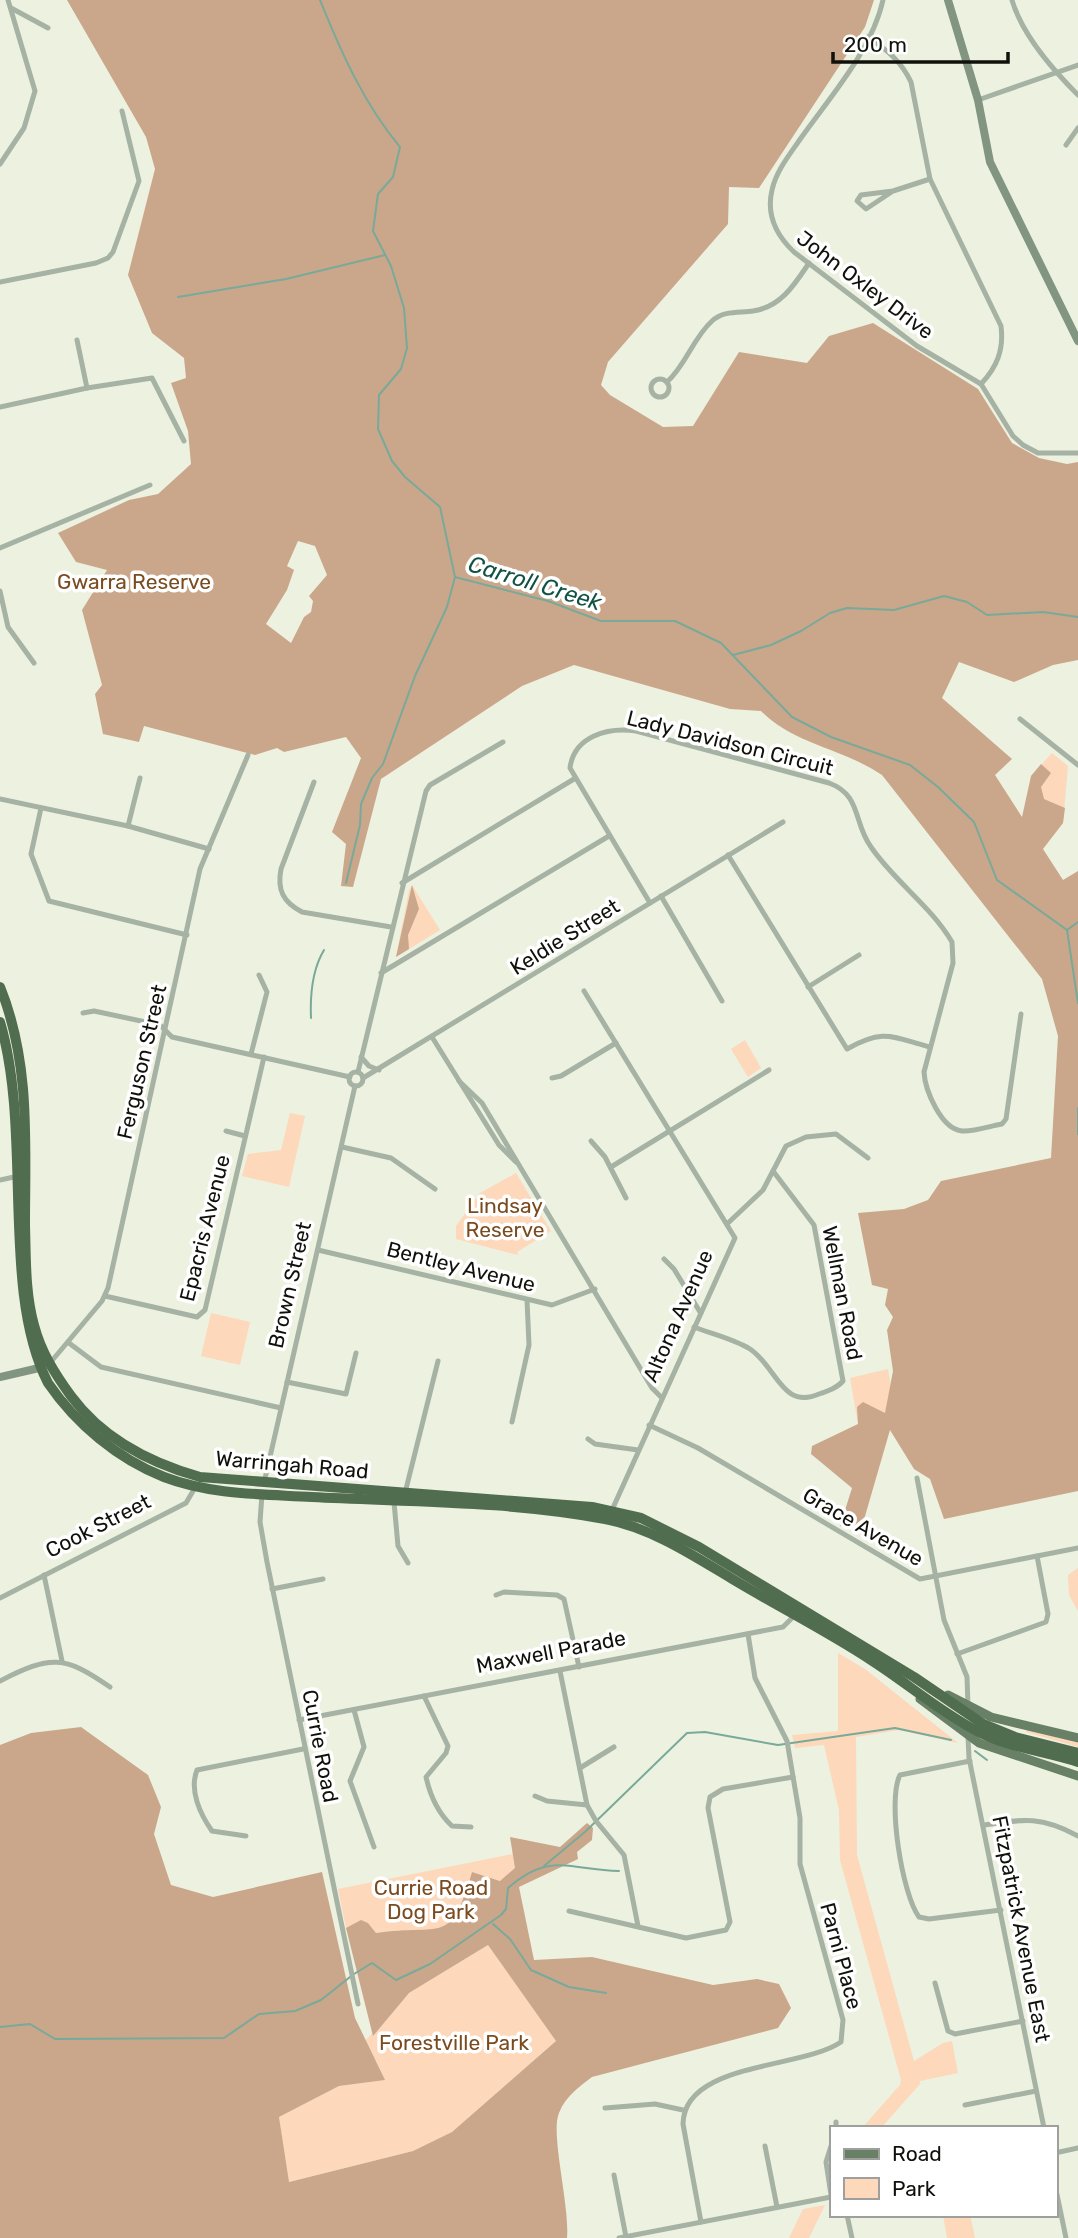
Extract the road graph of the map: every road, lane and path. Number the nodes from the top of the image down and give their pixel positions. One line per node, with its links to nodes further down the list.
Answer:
1 (8, 0): 5 (street)
2 (883, 0): 7 (street, John Oxley Drive)
3 (948, 0): 11 (street)
4 (1012, 0): 9 (street)
5 (10, 7): 6 (street); 15 (street)
6 (48, 27)
7 (868, 37): 16 (street); 18 (street, John Oxley Drive)
8 (1078, 65): 9 (street)
9 (1057, 73): 10 (street); 11 (street)
10 (1078, 95)
11 (978, 100): 21 (street)
12 (122, 111): 19 (street)
13 (1078, 128): 14 (street)
14 (1066, 145)
15 (0, 164)
16 (930, 179): 17 (street); 23 (street)
17 (893, 191): 17 (street)
18 (809, 263): 22 (street); 23 (street, John Oxley Drive)
19 (0, 282)
20 (77, 340): 24 (street)
21 (1078, 341)
22 (667, 382)
23 (981, 384): 27 (street, John Oxley Drive)
24 (87, 388): 25 (street); 26 (street)
25 (0, 407)
26 (184, 441)
27 (1078, 453)
28 (150, 485): 29 (street)
29 (0, 548)
30 (0, 590): 31 (street)
31 (34, 663)
32 (1020, 719): 35 (street)
33 (503, 742): 46 (street)
34 (248, 755): 44 (street, Ferguson Street)
35 (1078, 765)
36 (140, 778): 42 (street)
37 (574, 779): 43 (street); 46 (street); 64 (street, Lady Davidson Circuit)
38 (314, 782): 49 (street)
39 (0, 799): 40 (street)
40 (41, 808): 42 (street); 50 (street)
41 (783, 822): 45 (street, Keldie Street)
42 (128, 826): 44 (street)
43 (609, 836): 48 (street); 52 (street)
44 (209, 849): 50 (street, Ferguson Street)
45 (728, 855): 47 (street, Keldie Street); 55 (street)
46 (402, 883): 49 (street)
47 (661, 896): 48 (street, Keldie Street); 57 (street)
48 (650, 903): 62 (street, Keldie Street)
49 (391, 928): 52 (street)
50 (187, 935): 61 (street, Ferguson Street)
51 (859, 955): 55 (street)
52 (381, 973): 67 (street)
53 (259, 975): 65 (street)
54 (0, 987): 83 (highway, Warringah Road)
55 (808, 987): 64 (street)
56 (584, 992): 63 (street)
57 (722, 1001)
58 (83, 1013): 61 (street)
59 (1021, 1014): 64 (street, Lady Davidson Circuit)
60 (0, 1022): 83 (highway, Warringah Road)
61 (166, 1031): 65 (street); 91 (street, Ferguson Street)
62 (432, 1037): 68 (street, Keldie Street); 90 (street)
63 (615, 1042): 73 (street); 76 (street)
64 (930, 1047)
65 (251, 1054): 66 (street)
66 (264, 1057): 71 (street); 77 (street, Epacris Avenue)
67 (361, 1057): 68 (street); 70 (street)
68 (379, 1070): 72 (street, Keldie Street)
69 (769, 1070): 76 (street)
70 (358, 1072): 71 (street); 72 (street)
71 (349, 1077): 74 (street)
72 (363, 1078): 74 (street, Keldie Street)
73 (551, 1078)
74 (355, 1086): 79 (street, Brown Street)
75 (226, 1131): 77 (street, Epacris Avenue)
76 (669, 1131): 81 (street); 87 (street)
77 (245, 1136): 91 (street, Epacris Avenue)
78 (591, 1141): 81 (street)
79 (342, 1147): 85 (street); 88 (street, Brown Street)
80 (868, 1158): 82 (street)
81 (611, 1167): 86 (street)
82 (773, 1171): 87 (street); 94 (street, Wellman Road)
83 (19, 1176): 84 (street); 98 (highway, Warringah Road)
84 (0, 1180)
85 (435, 1189)
86 (626, 1198)
87 (727, 1224): 93 (street, Altona Avenue)
88 (318, 1250): 92 (street, Bentley Avenue); 100 (street, Brown Street)
89 (664, 1259): 93 (street)
90 (595, 1289): 92 (street, Bentley Avenue); 101 (street)
91 (105, 1296): 95 (street, Ferguson Street)
92 (527, 1300): 103 (street)
93 (701, 1312): 94 (street, Altona Avenue)
94 (694, 1327): 101 (street, Altona Avenue)
95 (69, 1343): 98 (street, Ferguson Street); 102 (street)
96 (356, 1353): 100 (street)
97 (438, 1361): 110 (street)
98 (45, 1366): 99 (street); 108 (highway, Warringah Road)
99 (0, 1377)
100 (287, 1382): 102 (street, Brown Street)
101 (662, 1398): 104 (street, Altona Avenue)
102 (281, 1408): 109 (street, Brown Street)
103 (512, 1422)
104 (649, 1425): 106 (street, Altona Avenue); 116 (street, Grace Avenue)
105 (588, 1439): 106 (street)
106 (638, 1450): 111 (street, Altona Avenue)
107 (917, 1478): 116 (street)
108 (198, 1482): 109 (highway, Warringah Road); 115 (street, Cook Street)
109 (263, 1488): 110 (highway, Warringah Road); 118 (street, Currie Road)
110 (400, 1497): 111 (highway, Warringah Road); 114 (street)
111 (609, 1515): 121 (highway, Warringah Road)
112 (1078, 1548): 113 (street, Grace Avenue)
113 (1037, 1556): 116 (street, Grace Avenue); 123 (street)
114 (408, 1563)
115 (44, 1575): 120 (street, Cook Street); 124 (street)
116 (936, 1577): 123 (street)
117 (323, 1579): 118 (street)
118 (272, 1589): 134 (street, Currie Road)
119 (496, 1595): 125 (street)
120 (0, 1598)
121 (797, 1611): 122 (street, Maxwell Parade); 127 (highway, Warringah Road); 128 (highway, Warringah Road)
122 (748, 1634): 125 (street, Maxwell Parade); 144 (street, Parni Place)
123 (957, 1654): 132 (street)
124 (62, 1661): 129 (street); 130 (street)
125 (579, 1667): 126 (street, Maxwell Parade)
126 (560, 1671): 131 (street, Maxwell Parade); 142 (street)
127 (895, 1676): 135 (main road, Warringah Road); 141 (highway, Warringah Road)
128 (914, 1677): 132 (main road, Warringah Road); 139 (highway, Warringah Road)
129 (0, 1681)
130 (110, 1687)
131 (424, 1696): 133 (street, Maxwell Parade); 148 (street)
132 (968, 1706): 136 (main road, Warringah Road)
133 (354, 1710): 134 (street, Maxwell Parade); 151 (street)
134 (299, 1720): 138 (street, Currie Road)
135 (968, 1737): 140 (street, Fitzpatrick Avenue East); 143 (main road, Warringah Road)
136 (1078, 1738)
137 (614, 1747): 142 (street)
138 (303, 1749): 149 (street); 156 (street, Currie Road)
139 (1078, 1753)
140 (969, 1759): 147 (street, Fitzpatrick Avenue East); 152 (street)
141 (1078, 1762)
142 (580, 1768): 146 (street)
143 (1078, 1776)
144 (793, 1777): 154 (street); 161 (street, Parni Place)
145 (535, 1796): 146 (street)
146 (587, 1805): 154 (street)
147 (984, 1825): 150 (street); 152 (street, Fitzpatrick Avenue East)
148 (471, 1827)
149 (246, 1836)
150 (1078, 1836)
151 (374, 1847)
152 (1001, 1910): 157 (street, Fitzpatrick Avenue East)
153 (569, 1911): 154 (street)
154 (638, 1926)
155 (935, 1983): 157 (street)
156 (358, 2004)
157 (1023, 2021): 158 (street, Fitzpatrick Avenue East)
158 (1036, 2091): 159 (street); 162 (street, Fitzpatrick Avenue East)
159 (965, 2105)
160 (605, 2108): 161 (street)
161 (683, 2110): 173 (street)
162 (1044, 2126)
163 (765, 2146): 171 (street)
164 (1078, 2148): 166 (street)
165 (830, 2149): 168 (street)
166 (1057, 2153)
167 (614, 2175): 174 (street)
168 (830, 2189)
169 (1057, 2195): 176 (street)
170 (830, 2196): 171 (street)
171 (777, 2207): 173 (street)
172 (847, 2217): 175 (street)
173 (701, 2222): 174 (street)
174 (623, 2237)
175 (852, 2238)
176 (1066, 2238)

